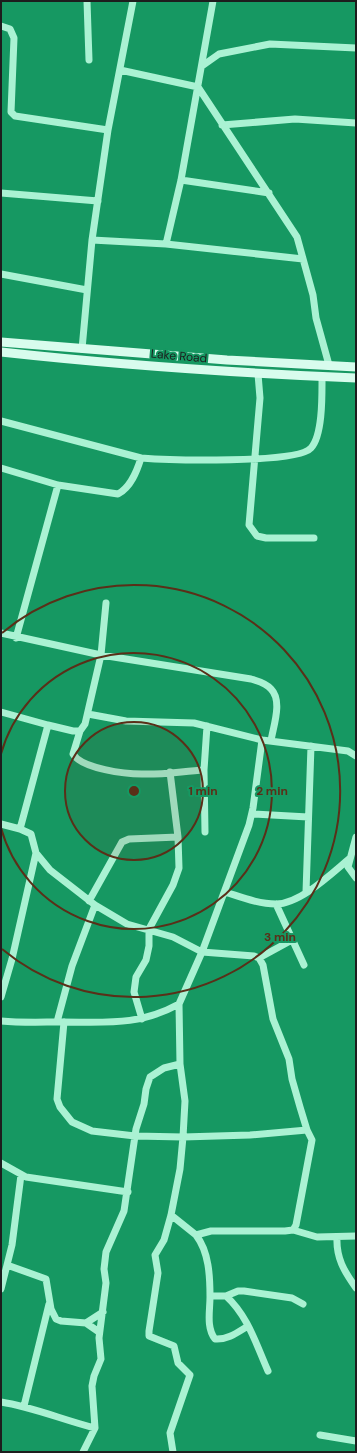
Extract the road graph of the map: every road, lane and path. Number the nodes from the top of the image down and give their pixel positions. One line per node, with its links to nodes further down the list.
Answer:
1 (87, 1): 6 (street)
2 (133, 1): 8 (street)
3 (213, 1): 7 (street)
4 (1, 26): 12 (street)
5 (356, 48): 7 (street)
6 (89, 60)
7 (202, 66): 9 (street)
8 (120, 70): 9 (street); 12 (street)
9 (198, 87): 11 (street); 13 (street)
10 (356, 123): 11 (street)
11 (222, 125): 15 (street)
12 (108, 130): 16 (street)
13 (181, 180): 15 (street); 18 (street)
14 (1, 193): 16 (street)
15 (269, 193): 19 (street)
16 (98, 201): 17 (street)
17 (92, 240): 18 (street); 21 (street)
18 (166, 244): 19 (street)
19 (303, 259): 25 (street)
20 (1, 274): 21 (street)
21 (87, 290): 23 (street)
22 (1, 342): 23 (main road, Lake Road)
23 (82, 349): 25 (main road, Lake Road)
24 (1, 352): 27 (main road, Lake Road)
25 (328, 365): 26 (main road, Lake Road)
26 (356, 367)
27 (258, 374): 28 (main road, Lake Road); 32 (street)
28 (322, 376): 29 (main road, Lake Road); 32 (street)
29 (356, 378)
30 (1, 420): 31 (street)
31 (141, 458): 32 (street); 34 (street)
32 (255, 458): 35 (street)
33 (1, 468): 34 (street)
34 (58, 485): 38 (street)
35 (314, 538)
36 (106, 603): 39 (street)
37 (1, 633): 38 (street)
38 (16, 638): 39 (street)
39 (101, 655): 41 (street); 46 (street)
40 (1, 712): 42 (street)
41 (88, 714): 43 (street); 44 (street)
42 (48, 725): 44 (street); 54 (street)
43 (206, 726): 45 (street); 49 (street)
44 (80, 731): 50 (street)
45 (262, 740): 46 (street); 51 (street)
46 (271, 741): 47 (street)
47 (311, 746): 48 (street); 52 (street)
48 (356, 756)
49 (204, 770): 50 (street); 55 (street)
50 (170, 772): 56 (street)
51 (252, 814): 52 (street); 61 (street)
52 (308, 817): 62 (street)
53 (1, 824): 54 (street)
54 (20, 829): 58 (street)
55 (205, 832)
56 (178, 837): 63 (street); 65 (street)
57 (356, 837): 59 (street)
58 (36, 853): 63 (street); 70 (street)
59 (349, 859): 60 (street); 62 (street)
60 (356, 878)
61 (225, 892): 64 (street); 67 (street)
62 (306, 892): 64 (street)
63 (92, 903): 65 (street); 74 (street)
64 (276, 904): 66 (street)
65 (149, 929): 67 (street); 72 (street)
66 (292, 940): 68 (street); 69 (street)
67 (202, 952): 68 (street); 71 (street)
68 (259, 958): 76 (street)
69 (304, 965)
70 (1, 997)
71 (179, 1004): 72 (street); 75 (street)
72 (142, 1019): 74 (street)
73 (1, 1021): 74 (street)
74 (60, 1022): 77 (street)
75 (180, 1064): 77 (street); 78 (street)
76 (307, 1130): 78 (street); 83 (street)
77 (135, 1136): 78 (street); 81 (street)
78 (183, 1137): 82 (street)
79 (1, 1163): 80 (street)
80 (21, 1175): 81 (street); 87 (street)
81 (128, 1192): 94 (street)
82 (171, 1216): 84 (street); 105 (street)
83 (293, 1230): 84 (street); 86 (street)
84 (196, 1235): 90 (street)
85 (356, 1236): 86 (street)
86 (337, 1237): 88 (street)
87 (7, 1265): 89 (street); 92 (street)
88 (356, 1288)
89 (1, 1289)
90 (210, 1296): 91 (street); 96 (street)
91 (226, 1296): 93 (street); 96 (street)
92 (49, 1302): 95 (street); 100 (street)
93 (303, 1304)
94 (103, 1312): 95 (street); 97 (street)
95 (86, 1323): 97 (street)
96 (248, 1326): 98 (street)
97 (99, 1332): 101 (street)
98 (268, 1371)
99 (1, 1402): 100 (street)
100 (24, 1406): 101 (street)
101 (95, 1428): 104 (street)
102 (320, 1435): 103 (street)
103 (356, 1441)
104 (83, 1452)
105 (173, 1452)

